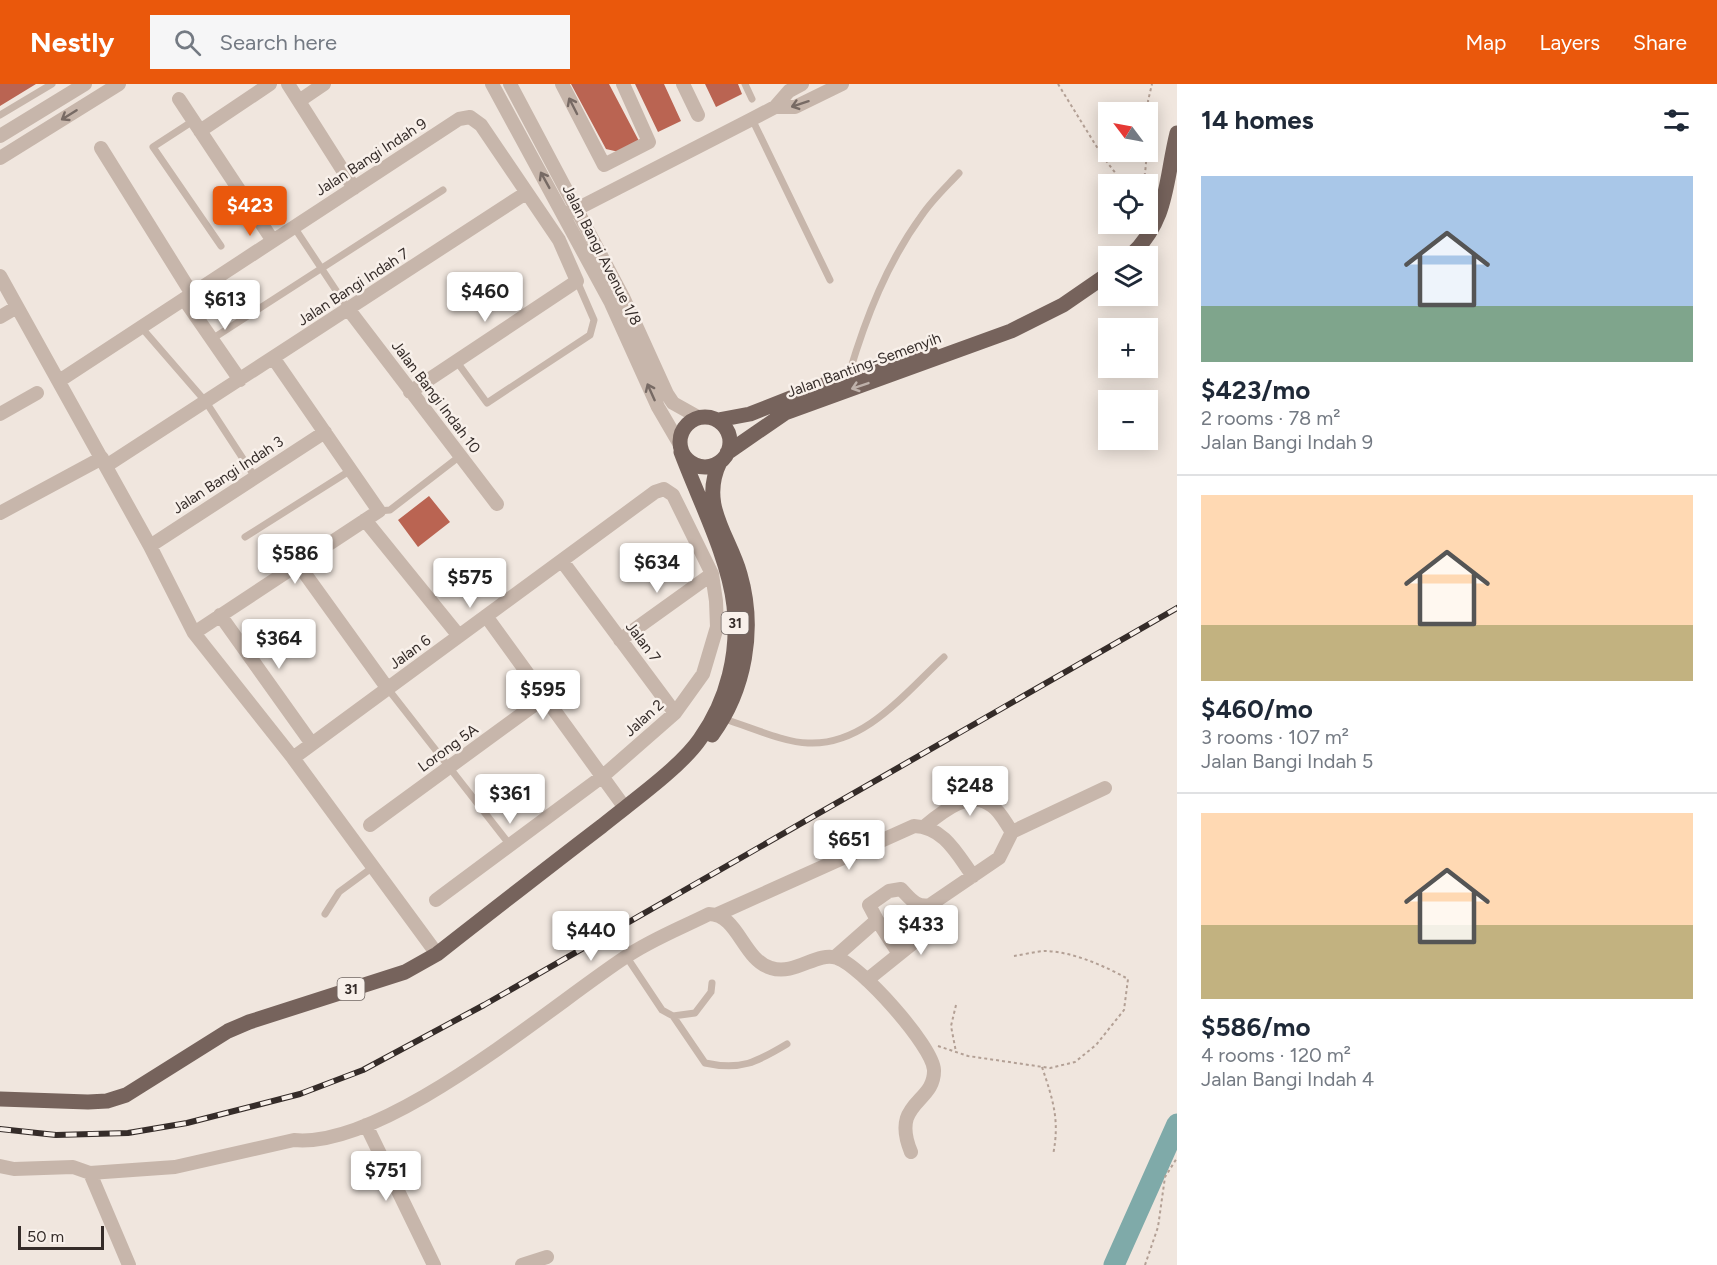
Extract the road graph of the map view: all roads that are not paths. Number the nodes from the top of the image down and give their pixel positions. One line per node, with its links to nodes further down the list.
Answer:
1 (52, 84): 19 (lane)
2 (85, 84): 24 (street)
3 (119, 84): 26 (street, one-way to 26)
4 (270, 84): 22 (street)
5 (288, 84): 17 (street)
6 (324, 84): 17 (street)
7 (492, 84): 32 (street, Jalan Bangi Avenue 1/8, one-way to 7)
8 (510, 84): 32 (street, Jalan Bangi Avenue 1/8)
9 (562, 84): 10 (street, one-way to 9)
10 (623, 84)
11 (683, 84): 20 (street)
12 (745, 84): 16 (lane)
13 (802, 84): 18 (street)
14 (842, 84): 18 (street, one-way to 18)
15 (179, 99): 22 (street)
16 (752, 99)
17 (299, 101): 29 (street)
18 (775, 107): 21 (street)
19 (0, 115)
20 (699, 115)
21 (752, 119): 32 (street); 39 (lane)
22 (197, 126): 34 (street); 35 (lane)
23 (1177, 133): 28 (main road)
24 (0, 136)
25 (102, 147): 42 (street)
26 (0, 158)
27 (959, 173): 51 (lane)
28 (1173, 179): 36 (main road)
29 (354, 188): 31 (street, Jalan Bangi Indah 9); 33 (street, Jalan Bangi Indah 9)
30 (443, 190): 37 (lane)
31 (526, 193): 40 (street); 44 (street, Jalan Bangi Indah 7)
32 (571, 213): 58 (street, Jalan Bangi Avenue 1/8); 61 (street, Jalan Bangi Avenue 1/8, one-way to 32)
33 (294, 227): 34 (street, Jalan Bangi Indah 9); 37 (lane)
34 (273, 241): 42 (street, Jalan Bangi Indah 9)
35 (221, 246)
36 (1138, 246)
37 (321, 268): 44 (lane); 47 (lane)
38 (0, 276): 43 (street)
39 (830, 280)
40 (578, 281): 50 (street); 50 (lane)
41 (1098, 281): 48 (main road, Jalan Banting-Semenyih)
42 (188, 296): 46 (street, Jalan Bangi Indah 9); 47 (street)
43 (17, 306): 45 (street); 53 (street)
44 (349, 310): 49 (street, Jalan Bangi Indah 7); 54 (street, Jalan Bangi Indah 10)
45 (0, 317)
46 (141, 327): 53 (street, Jalan Bangi Indah 9); 56 (lane)
47 (212, 339): 52 (street)
48 (954, 350): 51 (main road, Jalan Banting-Semenyih); 63 (main road, Jalan Banting-Semenyih, one-way to 63)
49 (274, 358): 52 (street, Jalan Bangi Indah 7); 60 (street)
50 (457, 362): 54 (street)
51 (849, 375): 59 (main road, Jalan Banting-Semenyih)
52 (240, 380): 56 (street, Jalan Bangi Indah 7)
53 (59, 381): 64 (street)
54 (410, 392): 62 (street, Jalan Bangi Indah 10)
55 (37, 393): 57 (street)
56 (206, 402): 64 (street, Jalan Bangi Indah 7); 66 (lane)
57 (0, 414)
58 (698, 417): 59 (main road); 61 (main road)
59 (718, 420): 63 (main road)
60 (325, 432): 65 (street); 66 (street, Jalan Bangi Indah 3)
61 (680, 447): 63 (main road); 91 (main road, 31)
62 (460, 456): 68 (street, Jalan Bangi Indah 10); 69 (lane)
63 (724, 458): 86 (main road, 31)
64 (104, 462): 70 (street, Jalan Bangi Indah 7); 73 (street)
65 (351, 470): 69 (street); 72 (lane)
66 (255, 477): 73 (street, Jalan Bangi Indah 3)
67 (664, 489): 74 (street, Jalan 6); 76 (street, Jalan 2)
68 (497, 504)
69 (379, 511): 71 (street)
70 (0, 513)
71 (365, 520): 75 (street); 80 (street)
72 (245, 537)
73 (150, 546): 79 (street)
74 (562, 561): 78 (street, Jalan 6); 81 (street, Jalan 7)
75 (298, 564): 77 (street); 83 (street)
76 (712, 574): 81 (street); 85 (street, Jalan 2)
77 (220, 615): 79 (street); 87 (street)
78 (486, 616): 80 (street, Jalan 6); 84 (street)
79 (194, 633): 88 (street)
80 (459, 636): 83 (street, Jalan 6)
81 (620, 640): 85 (street, Jalan 7)
82 (944, 657): 86 (lane)
83 (388, 688): 87 (street, Jalan 6); 89 (lane)
84 (545, 697): 89 (street, Lorong 5A); 90 (street)
85 (675, 713): 90 (street, Jalan 2)
86 (724, 719): 91 (main road, 31)
87 (312, 744): 88 (street, Jalan 6)
88 (292, 758): 98 (street)
89 (449, 767): 94 (street, Lorong 5A); 97 (lane)
90 (603, 776): 93 (street); 97 (street, Jalan 2)
91 (660, 779): 93 (main road, 31)
92 (1104, 789): 96 (street)
93 (625, 808): 105 (main road, 31)
94 (370, 825)
95 (925, 826): 96 (street); 99 (street); 103 (street)
96 (1012, 832): 99 (street)
97 (510, 845): 100 (street, Jalan 2)
98 (373, 867): 102 (lane); 105 (street)
99 (973, 876): 101 (street)
100 (436, 900)
101 (923, 907): 104 (street); 106 (street)
102 (325, 914)
103 (718, 914): 107 (street); 108 (street)
104 (877, 920): 106 (street); 108 (street)
105 (437, 954): 113 (main road, 31)
106 (899, 954): 109 (street)
107 (626, 956): 111 (lane); 114 (street)
108 (835, 957): 109 (street)
109 (867, 981): 115 (street)
110 (712, 983): 111 (lane)
111 (673, 1016): 112 (lane)
112 (787, 1044)
113 (0, 1099)
114 (366, 1125): 117 (street); 120 (street)
115 (911, 1152)
116 (0, 1166): 117 (street)
117 (90, 1173): 119 (street)
118 (547, 1257): 121 (street)
119 (129, 1265)
120 (434, 1265)
121 (522, 1265)

